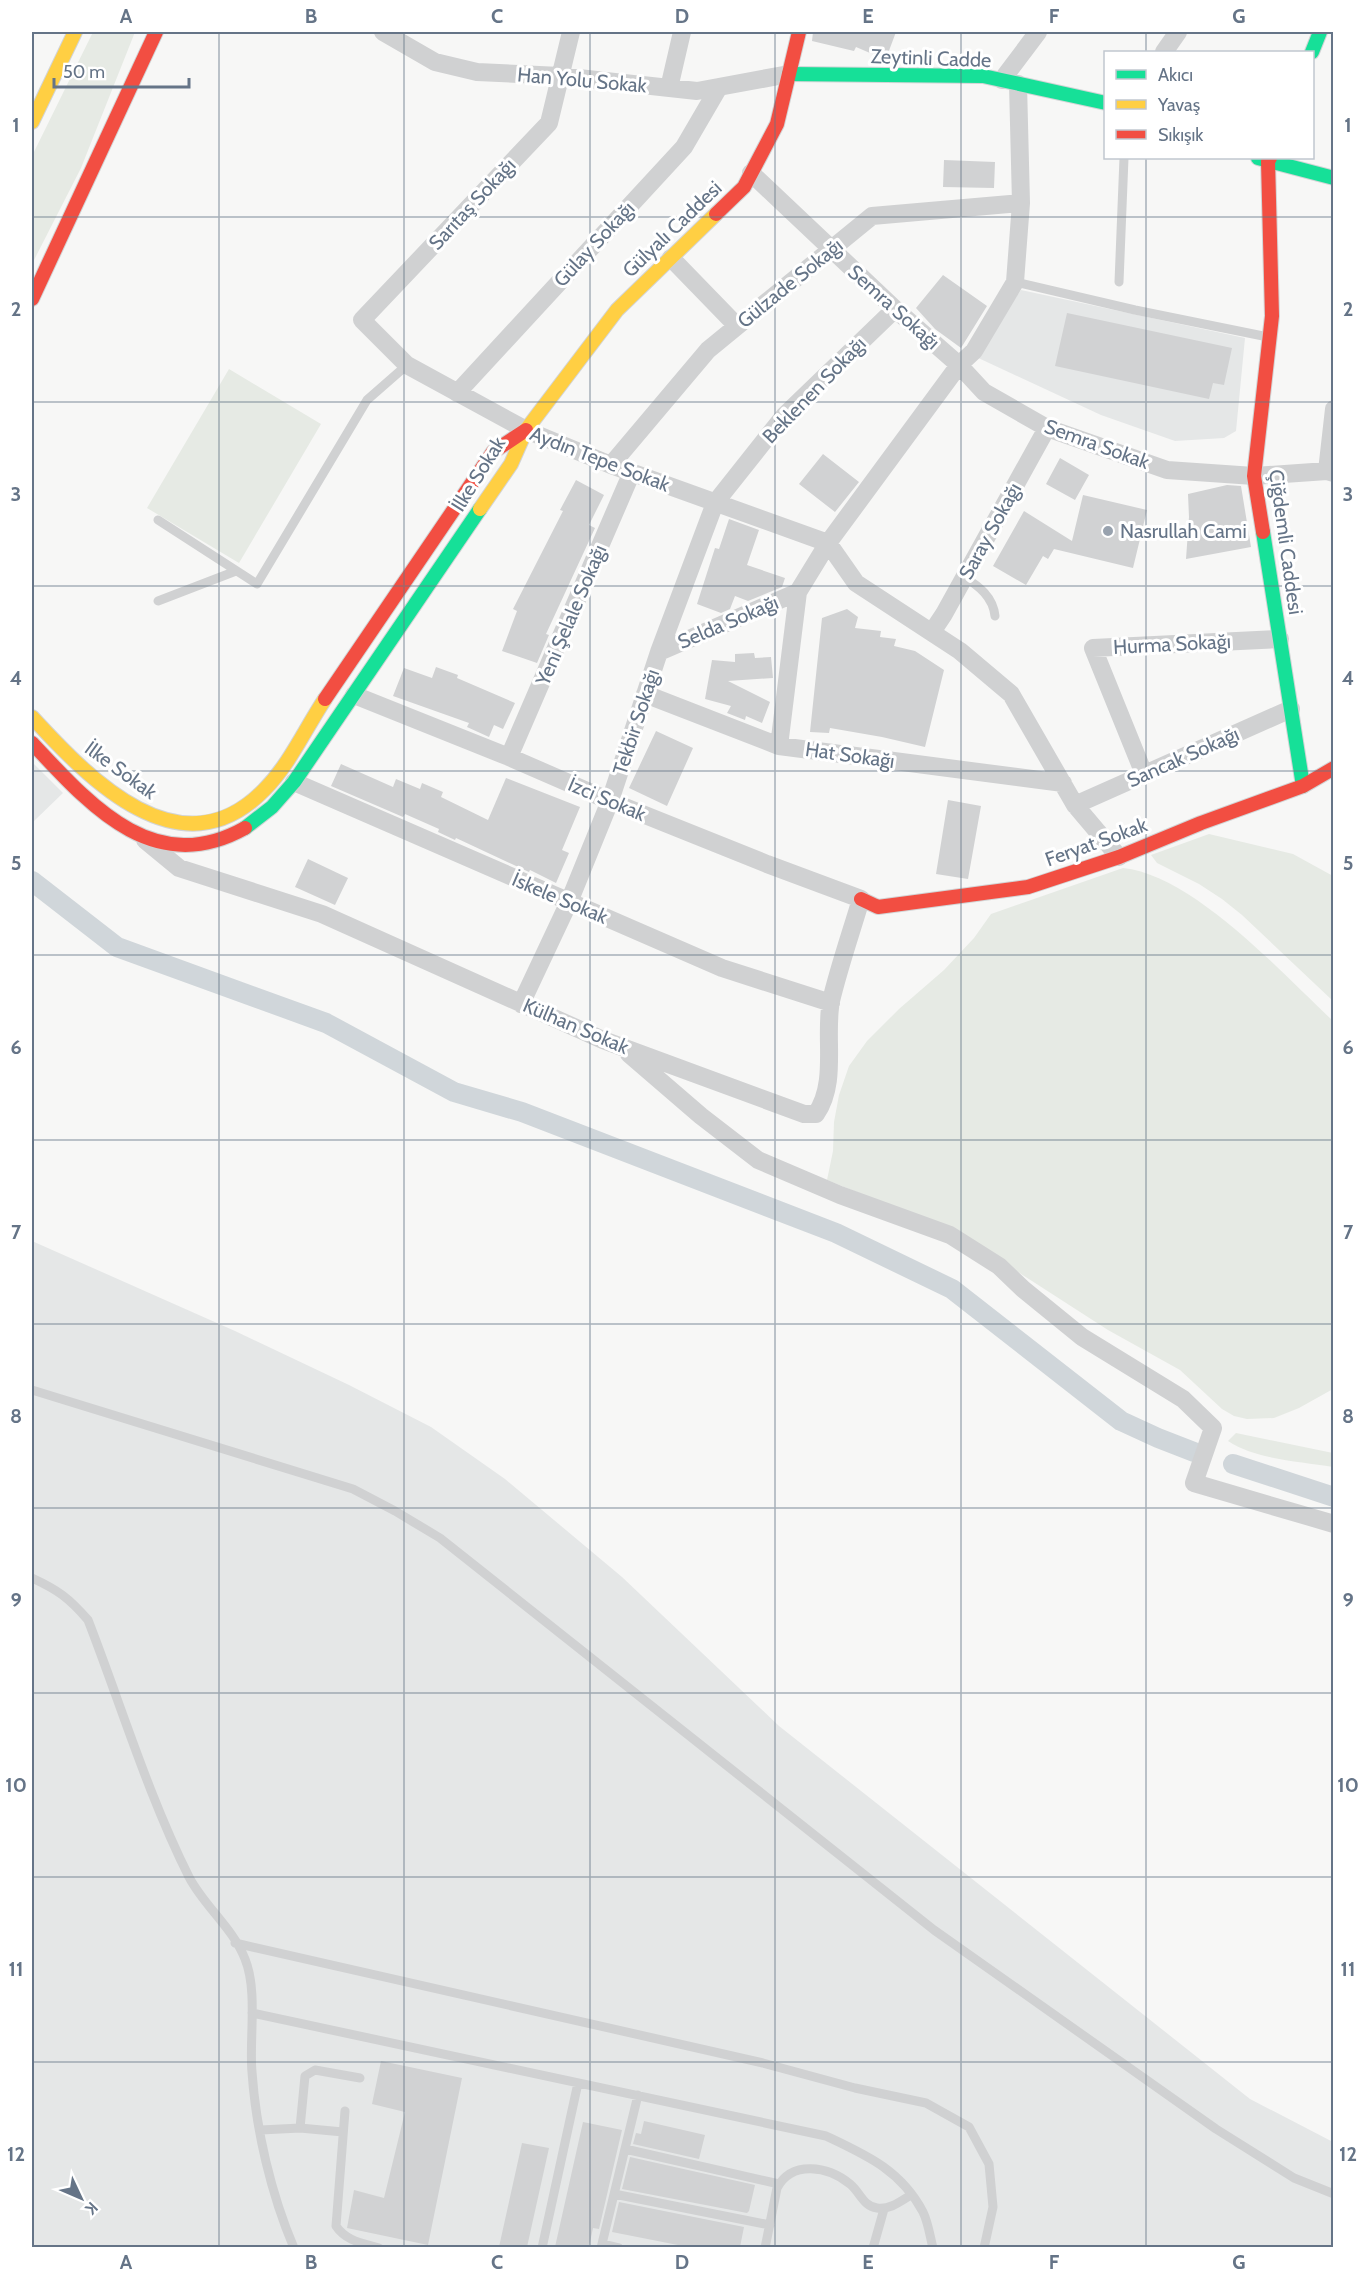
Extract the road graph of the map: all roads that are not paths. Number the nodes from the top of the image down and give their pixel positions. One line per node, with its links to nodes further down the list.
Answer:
1 (75, 32): 20 (main road)
2 (167, 32): 10 (street)
3 (383, 32): 15 (street, Han Yolu Sokak)
4 (571, 32): 15 (street, Sarıtaş Sokağı)
5 (682, 32): 18 (street)
6 (799, 32): 14 (main road, Gülyalı Caddesi)
7 (1036, 32): 16 (street)
8 (1178, 32): 11 (street)
9 (1323, 34): 12 (main road)
10 (150, 37): 13 (main road)
11 (1165, 51)
12 (1313, 51)
13 (136, 65): 28 (main road); 31 (main road)
14 (789, 74): 16 (main road, Zeytinli Cadde); 17 (street, Han Yolu Sokak); 23 (main road, Gülyalı Caddesi)
15 (560, 76): 18 (street, Han Yolu Sokak); 33 (street, Sarıtaş Sokağı)
16 (1010, 82): 19 (main road, Zeytinli Cadde); 25 (street)
17 (719, 87): 18 (street, Han Yolu Sokak); 38 (street, Gülay Sokağı)
18 (669, 88)
19 (1104, 103)
20 (32, 122)
21 (1124, 159): 30 (lane)
22 (1265, 159): 24 (main road); 35 (main road, Çiğdemli Caddesi)
23 (751, 172): 26 (street, Semra Sokağı); 27 (main road, Gülyalı Caddesi)
24 (1334, 178)
25 (1021, 203): 26 (street, Gülzade Sokağı); 29 (street)
26 (832, 250): 32 (street, Semra Sokağı); 34 (street, Gülzade Sokağı)
27 (671, 258): 34 (street); 41 (main road, Gülyalı Caddesi)
28 (32, 277)
29 (1015, 282): 35 (lane); 37 (street)
30 (1119, 282)
31 (32, 299)
32 (895, 309): 37 (street, Semra Sokağı); 46 (street, Beklenen Sokağı)
33 (362, 320): 36 (street, Aydın Tepe Sokak)
34 (737, 326): 42 (street, Gülzade Sokağı)
35 (1269, 337): 45 (main road, Çiğdemli Caddesi)
36 (407, 365): 38 (street, Aydın Tepe Sokak); 49 (lane)
37 (959, 365): 40 (street, Semra Sokak); 48 (street)
38 (457, 393): 41 (street, Aydın Tepe Sokak)
39 (1334, 409): 44 (street)
40 (1047, 428): 45 (street, Semra Sokak); 50 (street, Saray Sokağı)
41 (526, 430): 42 (street, Aydın Tepe Sokak); 57 (main road, İlke Sokak); 59 (main road, İlke Sokak)
42 (611, 465): 43 (street, Aydın Tepe Sokak)
43 (632, 472): 46 (street, Aydın Tepe Sokak); 64 (street, Yeni Şelale Sokağı)
44 (1330, 472): 45 (street, Semra Sokak)
45 (1254, 476): 55 (main road, Çiğdemli Caddesi)
46 (715, 503): 48 (street, Aydın Tepe Sokak); 56 (street, Tekbir Sokağı)
47 (158, 520): 49 (lane)
48 (828, 543): 51 (street); 54 (street)
49 (236, 571): 52 (lane)
50 (964, 577): 53 (lane); 54 (street, Saray Sokağı)
51 (798, 592): 56 (street, Selda Sokağı); 63 (street)
52 (158, 601)
53 (994, 616)
54 (932, 632): 68 (street)
55 (1280, 639): 60 (main road, Çiğdemli Caddesi); 66 (street, Hurma Sokağı)
56 (658, 652): 58 (street, Tekbir Sokağı)
57 (336, 683): 59 (main road); 61 (main road, İlke Sokak)
58 (645, 694): 63 (street, Hat Sokağı); 70 (street, Tekbir Sokağı)
59 (354, 695): 64 (street, İzci Sokak); 67 (main road, İlke Sokak)
60 (1291, 709): 66 (street, Sancak Sokağı); 69 (main road, Çiğdemli Caddesi)
61 (32, 717)
62 (32, 743): 72 (main road, İlke Sokak)
63 (779, 746): 68 (street, Hat Sokağı)
64 (509, 757): 70 (street, İzci Sokak)
65 (1334, 768): 69 (main road, Feryat Sokak)
66 (1144, 774): 71 (street, Sancak Sokağı)
67 (294, 782): 72 (main road, İlke Sokak); 75 (street, İskele Sokak)
68 (1063, 783): 71 (street)
69 (1303, 786): 73 (main road, Feryat Sokak)
70 (610, 801): 74 (street, İzci Sokak); 75 (street, Tekbir Sokağı)
71 (1075, 805): 73 (street)
72 (139, 836): 77 (street, Külhan Sokak)
73 (1119, 857): 74 (main road, Feryat Sokak)
74 (861, 899): 76 (street, Külhan Sokak)
75 (569, 902): 76 (street, İskele Sokak); 77 (street, Tekbir Sokağı)
76 (831, 1003): 78 (street, Külhan Sokak)
77 (521, 1004): 78 (street, Külhan Sokak)
78 (621, 1046): 80 (street)
79 (32, 1390): 94 (lane)
80 (1334, 1524)
81 (32, 1578): 82 (lane)
82 (235, 1943): 83 (lane); 106 (lane)
83 (252, 2013): 85 (lane); 89 (lane)
84 (360, 2078): 88 (lane)
85 (579, 2083): 86 (lane); 101 (lane)
86 (638, 2096): 91 (lane); 95 (lane)
87 (345, 2111): 90 (lane)
88 (300, 2128): 89 (lane); 90 (lane)
89 (261, 2130): 99 (lane)
90 (343, 2132): 100 (lane)
91 (625, 2149): 92 (lane); 93 (lane)
92 (779, 2184): 96 (lane); 97 (lane)
93 (614, 2194): 97 (lane); 98 (lane)
94 (1334, 2194)
95 (911, 2195): 96 (lane); 105 (lane)
96 (884, 2209): 104 (lane)
97 (770, 2225): 103 (lane)
98 (602, 2246): 102 (lane)
99 (294, 2247)
100 (379, 2247)
101 (542, 2247)
102 (619, 2247)
103 (765, 2247)
104 (873, 2247)
105 (933, 2247)
106 (984, 2247)

